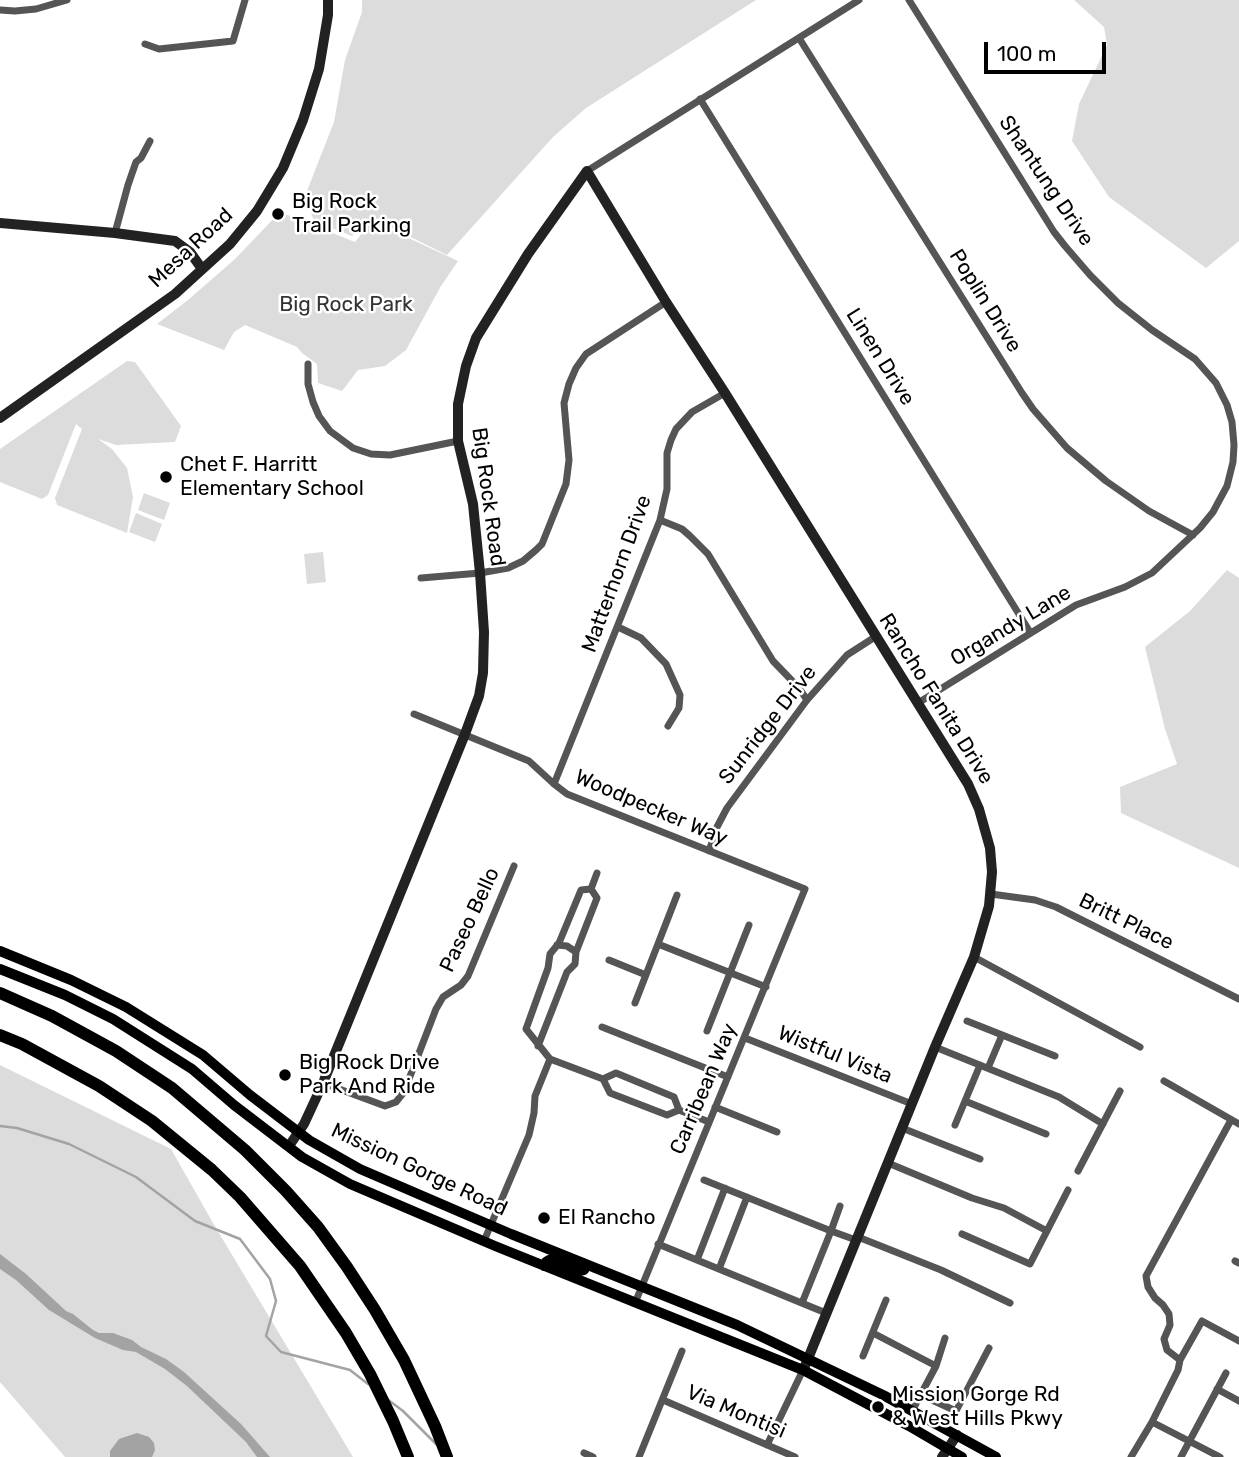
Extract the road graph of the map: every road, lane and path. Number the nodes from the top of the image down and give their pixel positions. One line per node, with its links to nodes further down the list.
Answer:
1 (5, 0): 7 (street)
2 (67, 0): 7 (street)
3 (245, 0): 9 (street)
4 (328, 0): 15 (street, Mesa Road)
5 (859, 0): 8 (street, Big Rock Road)
6 (909, 0): 22 (street, Shantung Drive)
7 (2, 10)
8 (799, 37): 10 (street, Big Rock Road); 22 (street, Poplin Drive)
9 (145, 44)
10 (700, 99): 12 (street, Big Rock Road); 26 (street, Linen Drive)
11 (150, 141): 14 (street)
12 (587, 171): 16 (street, Rancho Fanita Drive); 20 (street, Big Rock Road)
13 (0, 223): 14 (street)
14 (116, 233): 15 (street)
15 (202, 269): 19 (street, Mesa Road)
16 (666, 302): 18 (street, Rancho Fanita Drive); 23 (street)
17 (308, 364): 20 (street)
18 (725, 393): 21 (street, Matterhorn Drive); 27 (street, Rancho Fanita Drive)
19 (0, 418)
20 (458, 441): 23 (street, Big Rock Road)
21 (660, 520): 25 (street, Matterhorn Drive); 28 (street)
22 (1193, 535): 26 (street, Organdy Lane)
23 (480, 573): 24 (street); 32 (street, Big Rock Road)
24 (421, 578)
25 (618, 627): 31 (street); 33 (street, Matterhorn Drive)
26 (1030, 632): 29 (street, Organdy Lane)
27 (875, 637): 28 (street, Sunridge Drive); 29 (street, Rancho Fanita Drive)
28 (807, 699): 34 (street, Sunridge Drive)
29 (918, 703): 39 (street, Rancho Fanita Drive)
30 (414, 714): 32 (street, Woodpecker Way)
31 (668, 726)
32 (465, 734): 33 (street, Woodpecker Way); 70 (street, Big Rock Road)
33 (554, 784): 34 (street, Woodpecker Way)
34 (709, 851): 38 (street, Woodpecker Way)
35 (514, 866): 70 (street, Paseo Bello)
36 (597, 873): 37 (street)
37 (591, 889): 43 (street); 45 (street)
38 (805, 890): 51 (street, Carribean Way)
39 (990, 894): 46 (street, Rancho Fanita Drive); 53 (street, Britt Place)
40 (677, 895): 42 (street)
41 (749, 925): 49 (street)
42 (658, 944): 49 (street); 50 (street)
43 (557, 945): 45 (street); 61 (street)
44 (0, 951): 82 (main road, Mission Gorge Road)
45 (576, 952): 61 (street)
46 (974, 957): 62 (street, Rancho Fanita Drive); 63 (street)
47 (609, 960): 50 (street)
48 (0, 970): 85 (main road, Mission Gorge Road)
49 (730, 973): 51 (street); 57 (street)
50 (646, 975): 54 (street)
51 (766, 987): 60 (street, Carribean Way)
52 (0, 993): 136 (highway)
53 (1239, 999)
54 (635, 1003)
55 (967, 1021): 59 (street)
56 (602, 1027): 67 (street)
57 (707, 1031)
58 (0, 1035): 135 (highway)
59 (1002, 1035): 64 (street); 66 (street)
60 (745, 1038): 67 (street, Carribean Way); 73 (street, Wistful Vista)
61 (536, 1043): 65 (street)
62 (935, 1047): 66 (street); 73 (street, Rancho Fanita Drive)
63 (1140, 1047)
64 (1055, 1056)
65 (550, 1059): 68 (street); 94 (street)
66 (984, 1066): 72 (street); 78 (street)
67 (728, 1077): 74 (street, Carribean Way)
68 (603, 1079): 75 (street); 75 (street)
69 (1164, 1081): 76 (street)
70 (323, 1083): 82 (street, Big Rock Road)
71 (1120, 1091): 78 (street)
72 (965, 1101): 80 (street); 84 (street)
73 (912, 1104): 81 (street, Rancho Fanita Drive)
74 (715, 1107): 77 (street, Carribean Way); 83 (street)
75 (679, 1110): 77 (street)
76 (1231, 1120): 79 (street); 118 (street)
77 (709, 1122): 100 (street, Carribean Way)
78 (1103, 1124): 88 (street)
79 (1239, 1124)
80 (955, 1125)
81 (902, 1128): 86 (street); 87 (street, Rancho Fanita Drive)
82 (299, 1132): 85 (street, Big Rock Road); 94 (main road, Mission Gorge Road)
83 (777, 1132)
84 (1046, 1134)
85 (289, 1146): 99 (main road, Mission Gorge Road)
86 (979, 1159)
87 (888, 1163): 96 (street); 98 (street, Rancho Fanita Drive)
88 (1078, 1171)
89 (704, 1180): 90 (street)
90 (725, 1188): 92 (street); 101 (street)
91 (1068, 1191): 96 (street)
92 (747, 1197): 95 (street); 104 (street)
93 (840, 1206): 95 (street)
94 (490, 1225): 99 (street); 102 (main road, Mission Gorge Road)
95 (831, 1230): 98 (street); 108 (street)
96 (1047, 1231): 97 (street)
97 (962, 1234)
98 (857, 1238): 109 (street); 110 (street, Rancho Fanita Drive)
99 (484, 1241): 103 (main road, Mission Gorge Road)
100 (658, 1244): 101 (street); 105 (street, Carribean Way)
101 (697, 1260): 104 (street)
102 (587, 1265): 103 (main road); 105 (main road, Mission Gorge Road)
103 (544, 1266): 107 (main road, Mission Gorge Road)
104 (719, 1269): 108 (street)
105 (641, 1287): 107 (street, Carribean Way); 117 (main road, Mission Gorge Road)
106 (886, 1300): 111 (street)
107 (635, 1303): 120 (main road, Mission Gorge Road)
108 (802, 1303): 110 (street)
109 (1010, 1303)
110 (826, 1313): 117 (street, Rancho Fanita Drive)
111 (873, 1333): 116 (street); 119 (street)
112 (945, 1338): 119 (street)
113 (1239, 1340): 118 (street)
114 (989, 1348): 123 (street)
115 (682, 1350): 124 (street)
116 (863, 1356)
117 (808, 1358): 120 (street, Rancho Fanita Drive); 126 (main road, Mission Gorge Road)
118 (1180, 1360): 127 (street)
119 (936, 1366): 123 (street)
120 (803, 1370): 131 (street); 133 (main road, Mission Gorge Road)
121 (1226, 1373): 122 (street)
122 (1217, 1390): 125 (street); 129 (street)
123 (920, 1395): 126 (street)
124 (663, 1400): 131 (street, Via Montisi); 138 (street)
125 (1239, 1401)
126 (912, 1411): 128 (main road, Mission Gorge Road)
127 (1152, 1422): 129 (street); 142 (street)
128 (957, 1436): 130 (main road, Mission Gorge Road); 133 (street)
129 (1189, 1441): 143 (street); 144 (street)
130 (970, 1443): 140 (street); 141 (main road, Mission Gorge Road)
131 (767, 1445): 134 (street, Via Montisi)
132 (584, 1453): 137 (street)
133 (945, 1453): 140 (main road, Mission Gorge Road)
134 (784, 1455): 139 (street, Via Montisi)
135 (408, 1457)
136 (447, 1457)
137 (593, 1457)
138 (639, 1457)
139 (795, 1457)
140 (962, 1457)
141 (996, 1457)
142 (1131, 1457)
143 (1181, 1457)
144 (1220, 1457)

